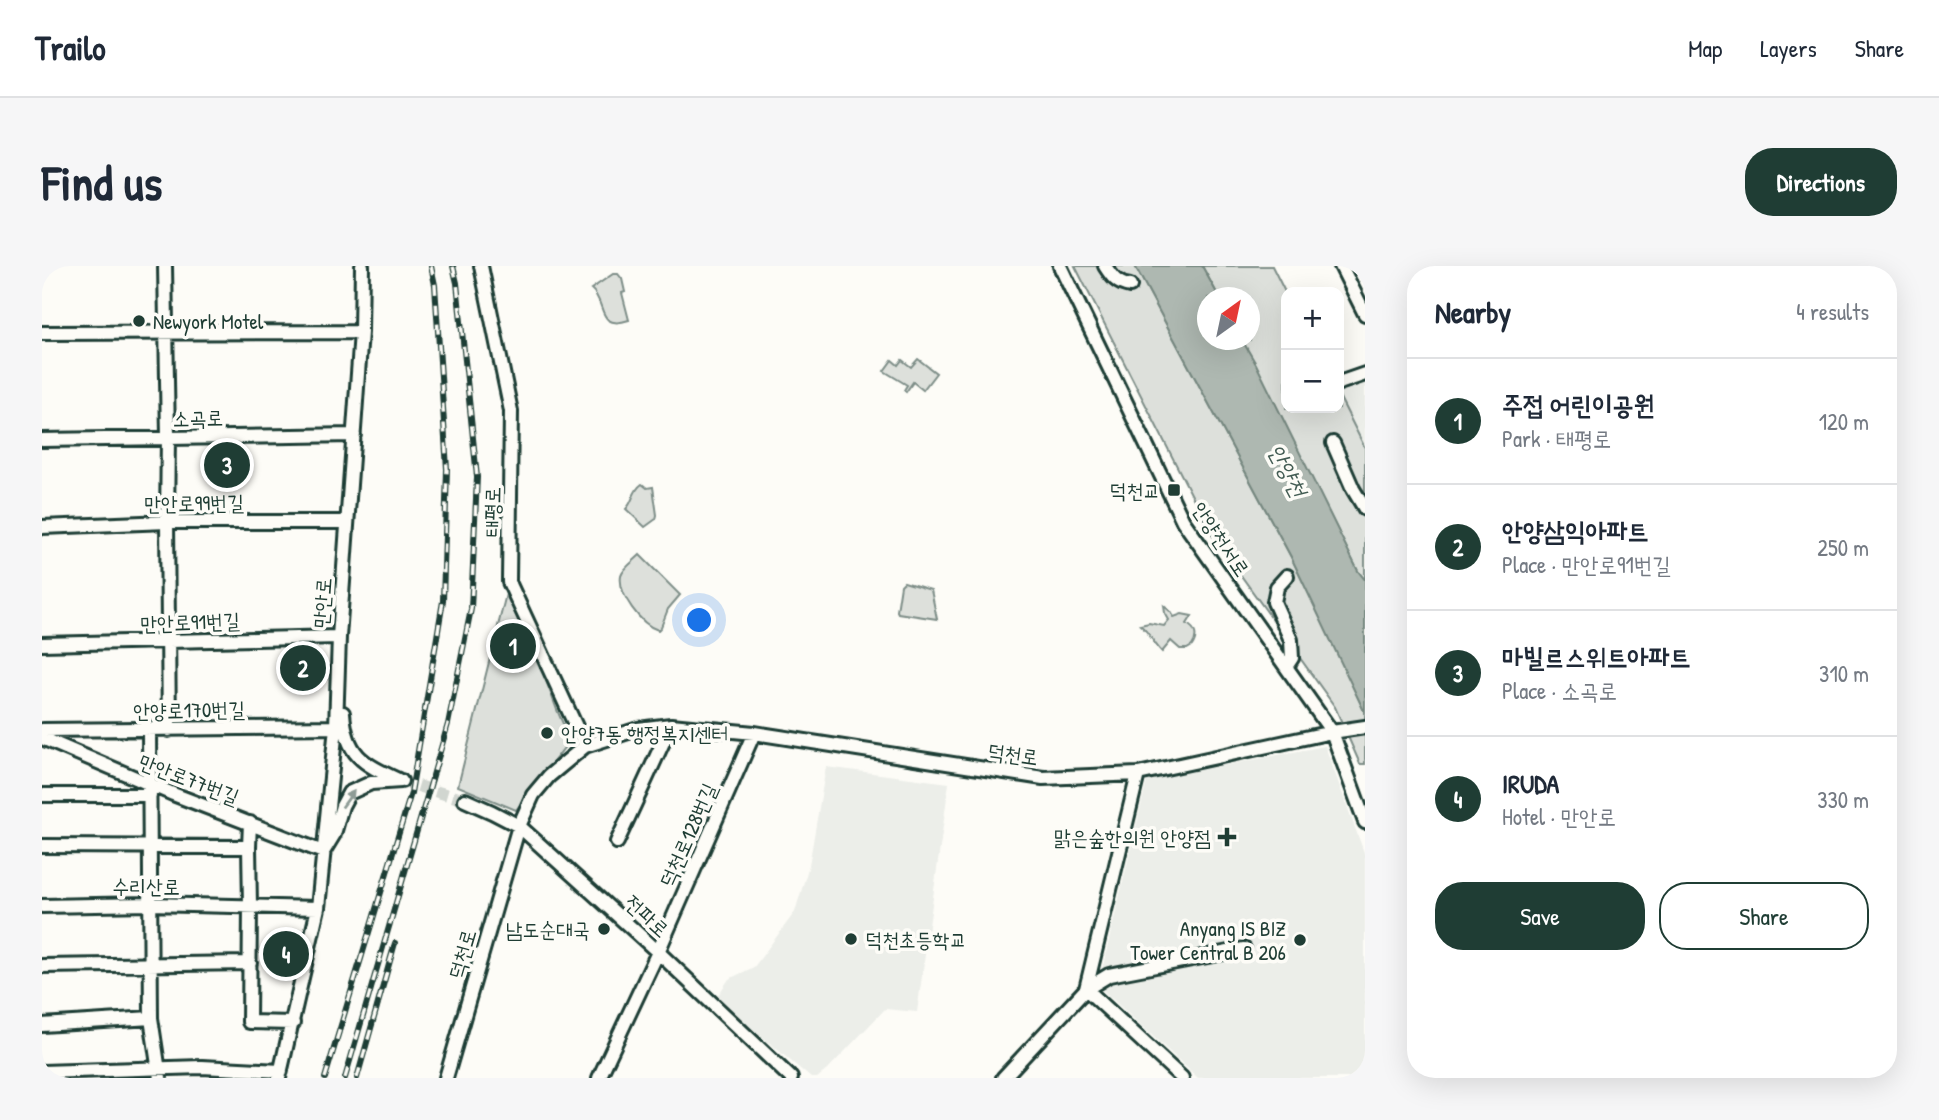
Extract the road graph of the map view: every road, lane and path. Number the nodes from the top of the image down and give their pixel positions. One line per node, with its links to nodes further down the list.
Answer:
1 (165, 266): 9 (street)
2 (362, 266): 10 (street, 만안로)
3 (481, 266): 37 (street, 태평로)
4 (1060, 266): 26 (street, 안양천서로)
5 (1105, 266): 7 (street)
6 (1341, 266): 8 (street)
7 (1130, 286)
8 (1363, 306)
9 (166, 332): 10 (street); 11 (street); 15 (street)
10 (361, 332): 14 (street, 만안로)
11 (42, 333)
12 (1365, 374): 13 (street)
13 (1344, 381)
14 (354, 435): 15 (street, 소곡로); 20 (street, 만안로)
15 (168, 438): 16 (street, 소곡로); 19 (street)
16 (42, 440)
17 (1333, 443): 18 (street)
18 (1365, 509)
19 (167, 522): 20 (street, 만안로99번길); 21 (street, 만안로99번길); 24 (street)
20 (347, 522): 23 (street, 만안로)
21 (42, 527)
22 (1287, 576): 26 (street)
23 (339, 637): 24 (street, 만안로91번길); 27 (street, 만안로)
24 (169, 642): 25 (street, 만안로91번길); 33 (street)
25 (42, 644)
26 (1286, 667): 34 (street, 안양천서로)
27 (337, 684): 29 (street, 만안로); 49 (street, one-way to 27)
28 (671, 724): 35 (street, 덕천로); 37 (street, 덕천로); 45 (street)
29 (336, 727): 33 (street, 안양로170번길); 49 (street, 만안로)
30 (1365, 727): 34 (street, 덕천로)
31 (42, 730): 32 (street, 안양로170번길)
32 (149, 730): 33 (street, 안양로170번길); 39 (street)
33 (169, 730)
34 (1332, 732): 38 (street, 덕천로); 42 (street, 안양천서로)
35 (754, 733): 38 (street, 덕천로); 55 (street, 덕천로128번길)
36 (42, 738): 39 (street, 만안로77번길)
37 (585, 746): 44 (street, 덕천로)
38 (1138, 774): 59 (street)
39 (149, 790): 40 (street); 43 (street, 만안로77번길); 47 (street)
40 (42, 795)
41 (465, 800): 44 (street, 전파로)
42 (1365, 822)
43 (250, 823): 48 (street); 49 (street, 만안로77번길)
44 (519, 826): 55 (street, 전파로); 69 (street, 덕천로)
45 (617, 842)
46 (42, 846): 47 (street)
47 (151, 846): 48 (street); 50 (street)
48 (249, 847): 52 (street)
49 (323, 852): 53 (street, 만안로)
50 (149, 904): 51 (street, 수리산로); 52 (street, 수리산로); 57 (street)
51 (42, 906)
52 (250, 906): 53 (street, 수리산로); 56 (street)
53 (318, 908): 61 (street, 만안로)
54 (1244, 949): 59 (street)
55 (658, 951): 70 (street, 덕천로128번길); 71 (street, 전파로)
56 (250, 963): 57 (street); 61 (street)
57 (152, 964): 58 (street); 60 (street)
58 (42, 965)
59 (1086, 989): 72 (street); 73 (street)
60 (152, 1018): 62 (street); 65 (street)
61 (293, 1023): 68 (street, 만안로)
62 (42, 1025)
63 (42, 1072): 66 (street)
64 (202, 1072): 65 (street); 68 (street)
65 (160, 1073): 67 (street)
66 (77, 1074): 67 (street)
67 (120, 1074)
68 (280, 1075)
69 (446, 1078)
70 (599, 1078)
71 (791, 1078)
72 (1003, 1078)
73 (1182, 1078)

